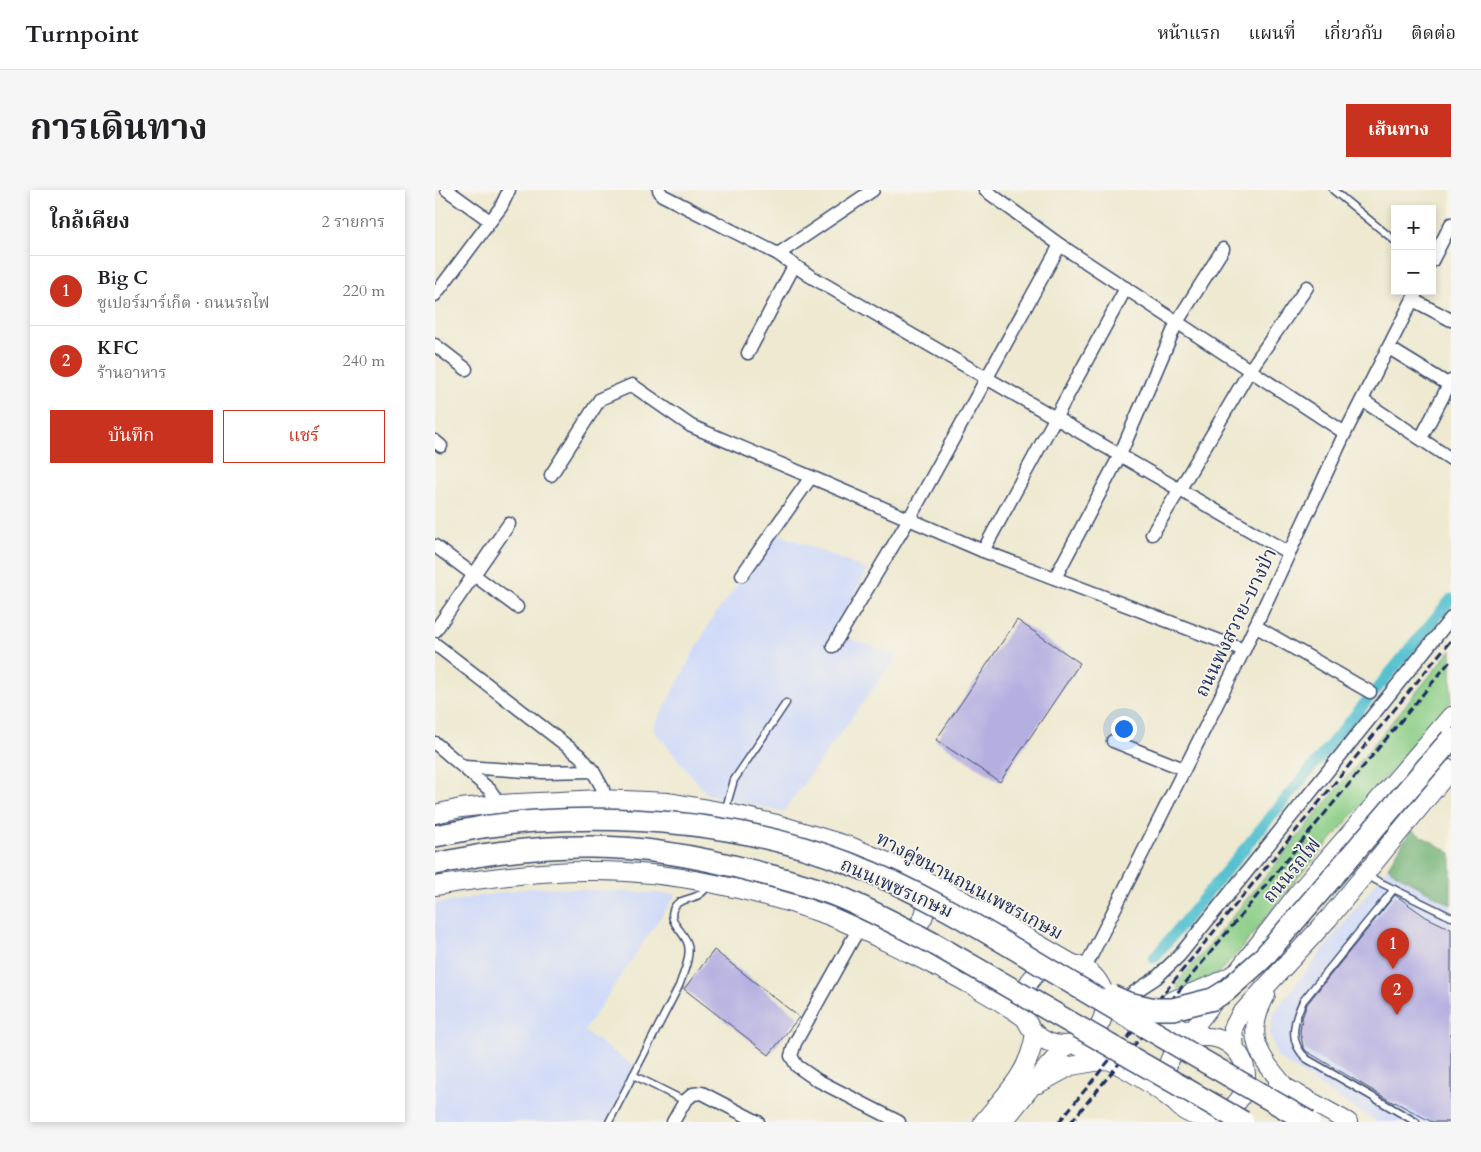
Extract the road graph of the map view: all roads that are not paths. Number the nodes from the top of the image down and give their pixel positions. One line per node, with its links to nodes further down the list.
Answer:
1 (447, 190): 7 (street)
2 (509, 190): 7 (street)
3 (659, 190): 13 (street)
4 (873, 190): 13 (street)
5 (985, 190): 10 (street)
6 (1333, 190): 9 (lane)
7 (490, 221): 18 (street)
8 (1451, 224): 11 (street)
9 (1391, 238)
10 (1060, 245): 17 (street); 27 (street)
11 (1446, 248): 14 (street)
12 (1223, 249): 21 (street)
13 (778, 254): 15 (street)
14 (1436, 257)
15 (794, 266): 24 (street); 27 (street)
16 (1307, 287): 26 (street)
17 (1126, 288): 21 (street); 30 (street)
18 (435, 295)
19 (1415, 296): 20 (street); 23 (street, ถนนพงสวาย-บางป่า)
20 (1451, 320)
21 (1177, 322): 26 (street); 33 (street)
22 (435, 345): 25 (street)
23 (1389, 348): 28 (street); 29 (street, ถนนพงสวาย-บางป่า)
24 (748, 353)
25 (466, 369)
26 (1250, 370): 31 (street); 37 (street)
27 (987, 377): 30 (street); 38 (street)
28 (1450, 384): 32 (street)
29 (1362, 400): 31 (street, ถนนพงสวาย-บางป่า); 32 (street)
30 (1056, 417): 33 (street); 42 (street)
31 (1345, 433): 43 (street, ถนนพงสวาย-บางป่า)
32 (1421, 438): 34 (street)
33 (1120, 455): 37 (street); 46 (street)
34 (1451, 459)
35 (551, 475): 36 (street)
36 (811, 477): 38 (street); 44 (street)
37 (1180, 490): 40 (street); 43 (street)
38 (909, 519): 42 (street); 52 (street)
39 (509, 524): 45 (street)
40 (1152, 534)
41 (435, 546): 45 (street)
42 (983, 551): 46 (street)
43 (1289, 553): 49 (street, ถนนพงสวาย-บางป่า)
44 (742, 575)
45 (475, 576): 47 (street); 50 (street)
46 (1055, 578): 53 (street)
47 (517, 607)
48 (1451, 618): 84 (street)
49 (1255, 626): 53 (street, ถนนพงสวาย-บางป่า); 54 (street)
50 (435, 631)
51 (435, 644): 63 (street)
52 (833, 646)
53 (1244, 650): 61 (street, ถนนพงสวาย-บางป่า)
54 (1370, 692)
55 (786, 703): 66 (lane)
56 (1451, 716): 75 (main road, ถนนรถไฟ)
57 (1451, 739): 76 (highway, bridge)
58 (1113, 741): 61 (street)
59 (435, 743): 60 (street)
60 (464, 767): 63 (street); 65 (street)
61 (1184, 769): 81 (street, ถนนพงสวาย-บางป่า)
62 (1451, 769): 71 (main road)
63 (593, 771): 64 (street)
64 (601, 799): 65 (main road, ทางคู่ขนานถนนเพชรเกษม); 66 (main road, ทางคู่ขนานถนนเพชรเกษม)
65 (499, 804): 67 (main road, ทางคู่ขนานถนนเพชรเกษม)
66 (725, 812): 69 (main road, ทางคู่ขนานถนนเพชรเกษม)
67 (435, 814)
68 (435, 836): 76 (highway, ถนนเพชรเกษม, bridge)
69 (850, 846): 77 (main road); 81 (main road, ทางคู่ขนานถนนเพชรเกษม)
70 (435, 864): 105 (highway, ถนนเพชรเกษม, bridge)
71 (1364, 875): 74 (lane); 78 (main road)
72 (709, 884): 73 (main road); 77 (main road); 93 (lane)
73 (435, 886)
74 (1394, 889): 79 (lane); 109 (lane)
75 (1298, 892): 78 (main road); 82 (main road, ถนนรถไฟ)
76 (957, 914): 107 (highway, ถนนเพชรเกษม, bridge)
77 (829, 916): 80 (main road)
78 (1329, 918): 83 (main road)
79 (1451, 918)
80 (859, 928): 85 (main road); 101 (street)
81 (1084, 969): 84 (main road); 85 (main road); 89 (main road)
82 (1238, 972): 84 (main road); 86 (main road, ถนนรถไฟ)
83 (1279, 973): 90 (main road); 95 (main road)
84 (1131, 1000): 86 (main road)
85 (1025, 1018): 87 (main road)
86 (1191, 1032): 88 (main road); 91 (main road, ถนนรถไฟ)
87 (1035, 1033): 89 (main road); 102 (main road)
88 (1215, 1038): 90 (main road); 91 (main road)
89 (1070, 1045): 92 (main road); 94 (main road)
90 (1237, 1052): 95 (main road); 97 (main road)
91 (1171, 1057): 97 (main road)
92 (1107, 1060): 94 (main road); 97 (main road)
93 (633, 1075): 96 (lane); 98 (lane)
94 (1030, 1089): 103 (main road)
95 (1287, 1089): 108 (main road)
96 (685, 1101): 99 (street); 100 (street)
97 (1183, 1108): 104 (main road)
98 (609, 1122)
99 (673, 1122)
100 (758, 1122)
101 (899, 1122)
102 (983, 1122)
103 (1003, 1122)
104 (1206, 1122)
105 (1243, 1122)
106 (1286, 1122): 108 (main road)
107 (1309, 1122)
108 (1348, 1122)
109 (1416, 1122)

